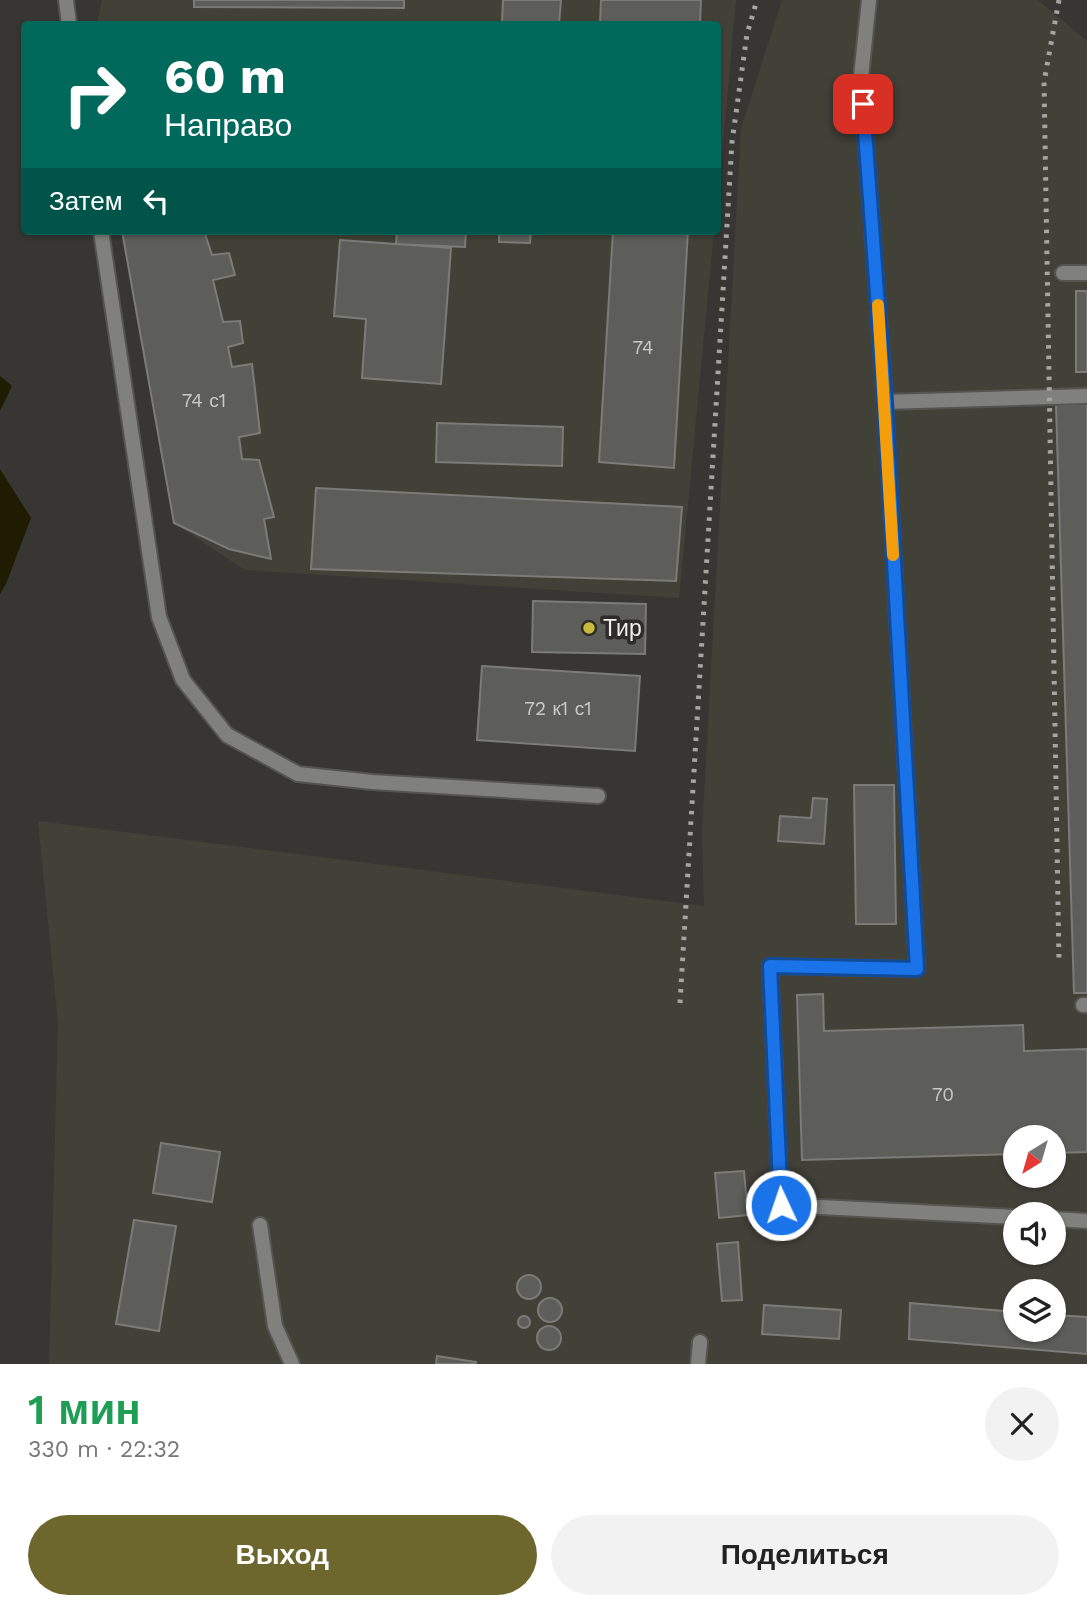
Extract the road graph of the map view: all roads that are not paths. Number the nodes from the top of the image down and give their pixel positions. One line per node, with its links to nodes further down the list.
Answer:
1 (66, 0): 3 (lane)
2 (869, 0): 8 (lane)
3 (69, 21)
4 (102, 235): 9 (lane)
5 (1063, 273): 6 (lane)
6 (1087, 273)
7 (1087, 396): 8 (lane)
8 (885, 402): 10 (lane)
9 (598, 796)
10 (1003, 1216)
11 (1066, 1220): 12 (lane)
12 (1087, 1221)
13 (260, 1224): 15 (lane)
14 (700, 1342): 16 (lane)
15 (292, 1364)
16 (698, 1364)

